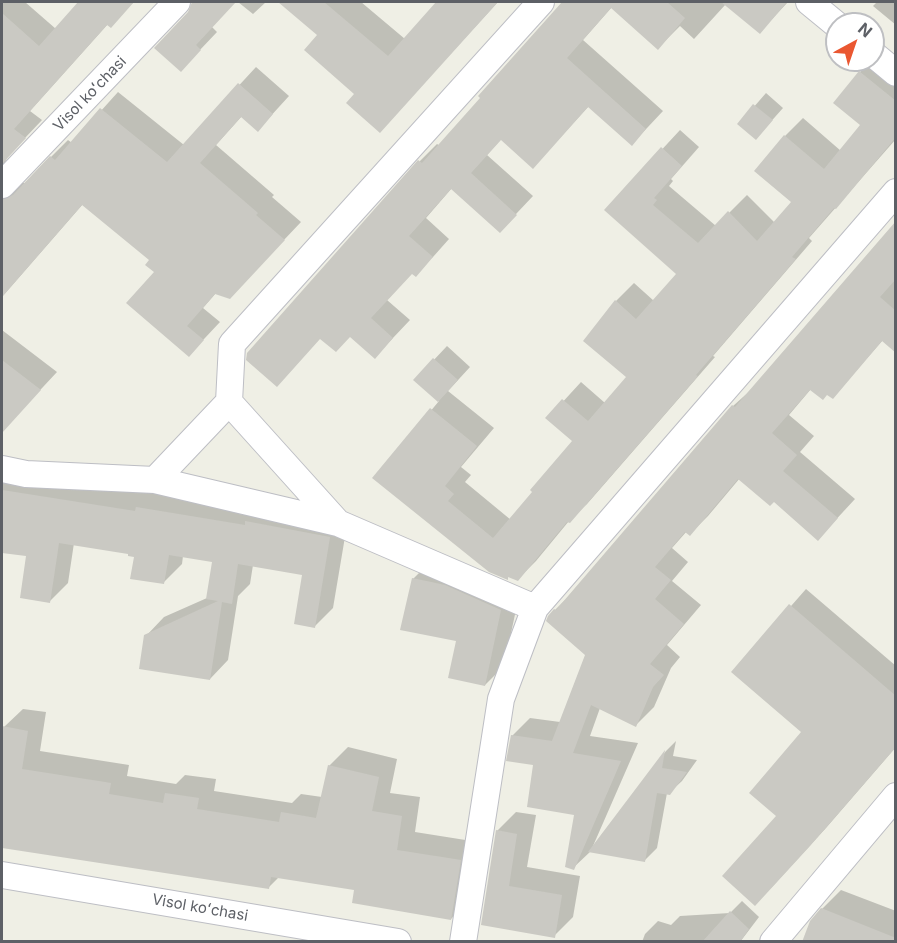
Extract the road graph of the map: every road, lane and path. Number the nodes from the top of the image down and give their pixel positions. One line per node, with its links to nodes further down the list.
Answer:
1 (177, 2): 5 (street, Visol koʻchasi)
2 (541, 2): 7 (street)
3 (809, 2): 4 (street)
4 (825, 15)
5 (2, 185)
6 (896, 192): 11 (street)
7 (229, 402): 9 (street); 10 (street)
8 (2, 469): 9 (street)
9 (155, 480): 10 (street)
10 (338, 523): 11 (street)
11 (535, 608): 15 (street)
12 (896, 796): 16 (street)
13 (2, 875): 14 (street, Visol koʻchasi)
14 (398, 942)
15 (463, 942)
16 (773, 942)

